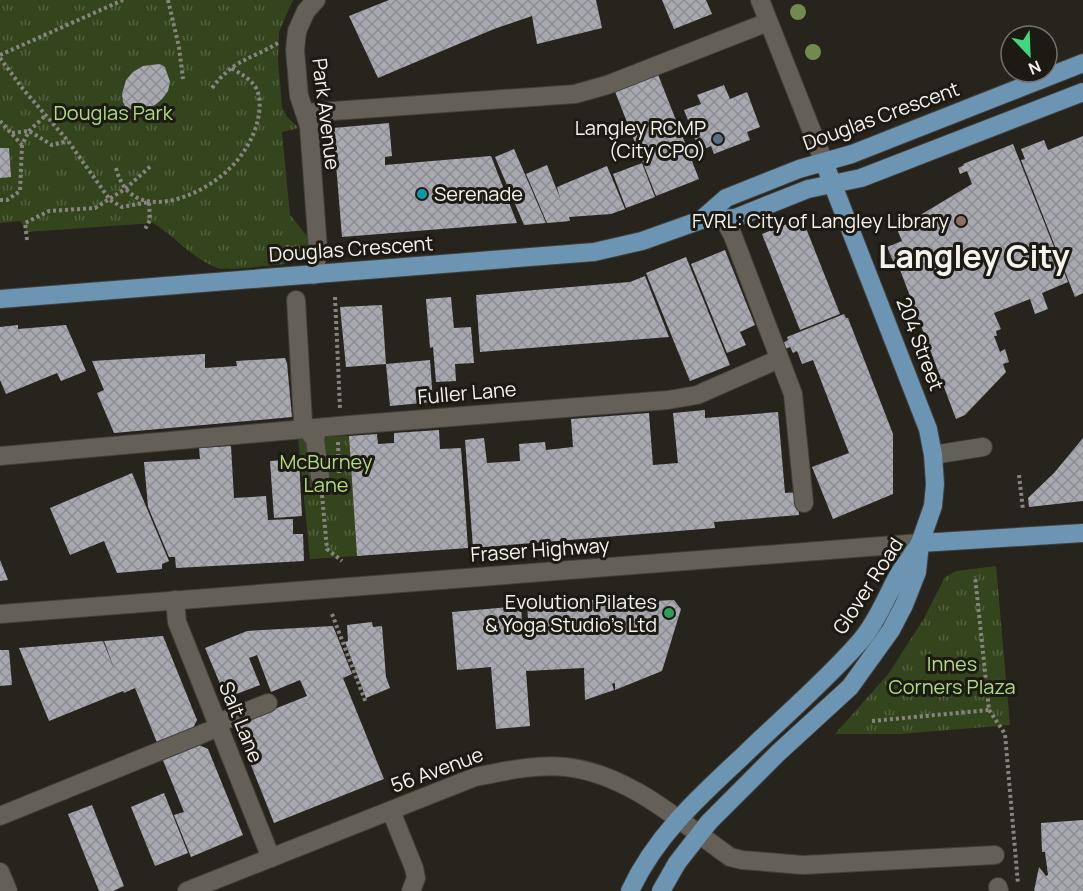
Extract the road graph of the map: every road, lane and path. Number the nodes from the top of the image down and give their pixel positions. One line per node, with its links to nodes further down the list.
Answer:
1 (123, 0): 7 (path)
2 (168, 0): 10 (path)
3 (316, 0): 6 (street, Park Avenue)
4 (760, 0): 5 (street, 204 Street)
5 (768, 22): 13 (street); 20 (street, 204 Street)
6 (297, 31): 9 (path); 13 (street, Park Avenue)
7 (0, 56): 14 (path)
8 (1083, 63): 20 (main road, Douglas Crescent)
9 (231, 68): 11 (path); 27 (path)
10 (183, 79)
11 (212, 88)
12 (1083, 92): 23 (main road, Douglas Crescent)
13 (305, 113): 34 (street, Park Avenue)
14 (45, 116): 16 (path); 18 (path)
15 (0, 121): 17 (path)
16 (29, 131): 17 (path); 18 (path); 19 (path)
17 (12, 134): 19 (path)
18 (68, 141): 26 (path)
19 (22, 145): 25 (path)
20 (824, 162): 23 (main road, 204 Street); 29 (main road, Douglas Crescent)
21 (152, 165): 24 (path)
22 (116, 168): 24 (path)
23 (833, 184): 28 (main road, Douglas Crescent); 40 (main road, 204 Street)
24 (125, 189): 26 (path); 27 (path)
25 (0, 200)
26 (110, 200): 27 (path); 31 (path)
27 (149, 202): 30 (path)
28 (724, 219): 29 (main road, Douglas Crescent); 37 (street)
29 (701, 220): 34 (main road, Douglas Crescent)
30 (144, 231)
31 (27, 240)
32 (286, 247): 33 (path)
33 (306, 251)
34 (314, 274): 35 (main road, Douglas Crescent)
35 (0, 299)
36 (296, 300): 38 (street)
37 (779, 359): 38 (street, Fuller Lane); 44 (street)
38 (313, 433): 41 (street, Fuller Lane); 43 (street)
39 (983, 447): 40 (street)
40 (933, 455): 47 (main road, 204 Street)
41 (0, 456)
42 (1019, 475): 45 (path)
43 (320, 477)
44 (804, 503)
45 (1023, 510)
46 (1083, 533): 47 (main road, Fraser Highway)
47 (920, 543): 49 (street, Fraser Highway); 59 (main road, Glover Road); 60 (main road, Glover Road)
48 (975, 576): 54 (path)
49 (175, 600): 50 (street, Fraser Highway); 56 (street, Salt Lane)
50 (0, 614)
51 (332, 614): 53 (path)
52 (268, 703): 56 (street)
53 (366, 703)
54 (989, 710): 55 (path); 69 (path)
55 (872, 721)
56 (218, 725): 58 (street); 62 (street, Salt Lane)
57 (391, 811): 59 (street, 56 Avenue); 62 (street, 56 Avenue); 66 (street)
58 (0, 816)
59 (677, 819): 60 (street, 56 Avenue); 67 (main road, Glover Road)
60 (699, 835): 61 (street, 56 Avenue); 68 (main road, Glover Road)
61 (995, 855)
62 (271, 858): 65 (street, 56 Avenue)
63 (0, 872): 64 (street)
64 (8, 891)
65 (187, 891)
66 (411, 891)
67 (630, 891)
68 (661, 891)
69 (1018, 891)

